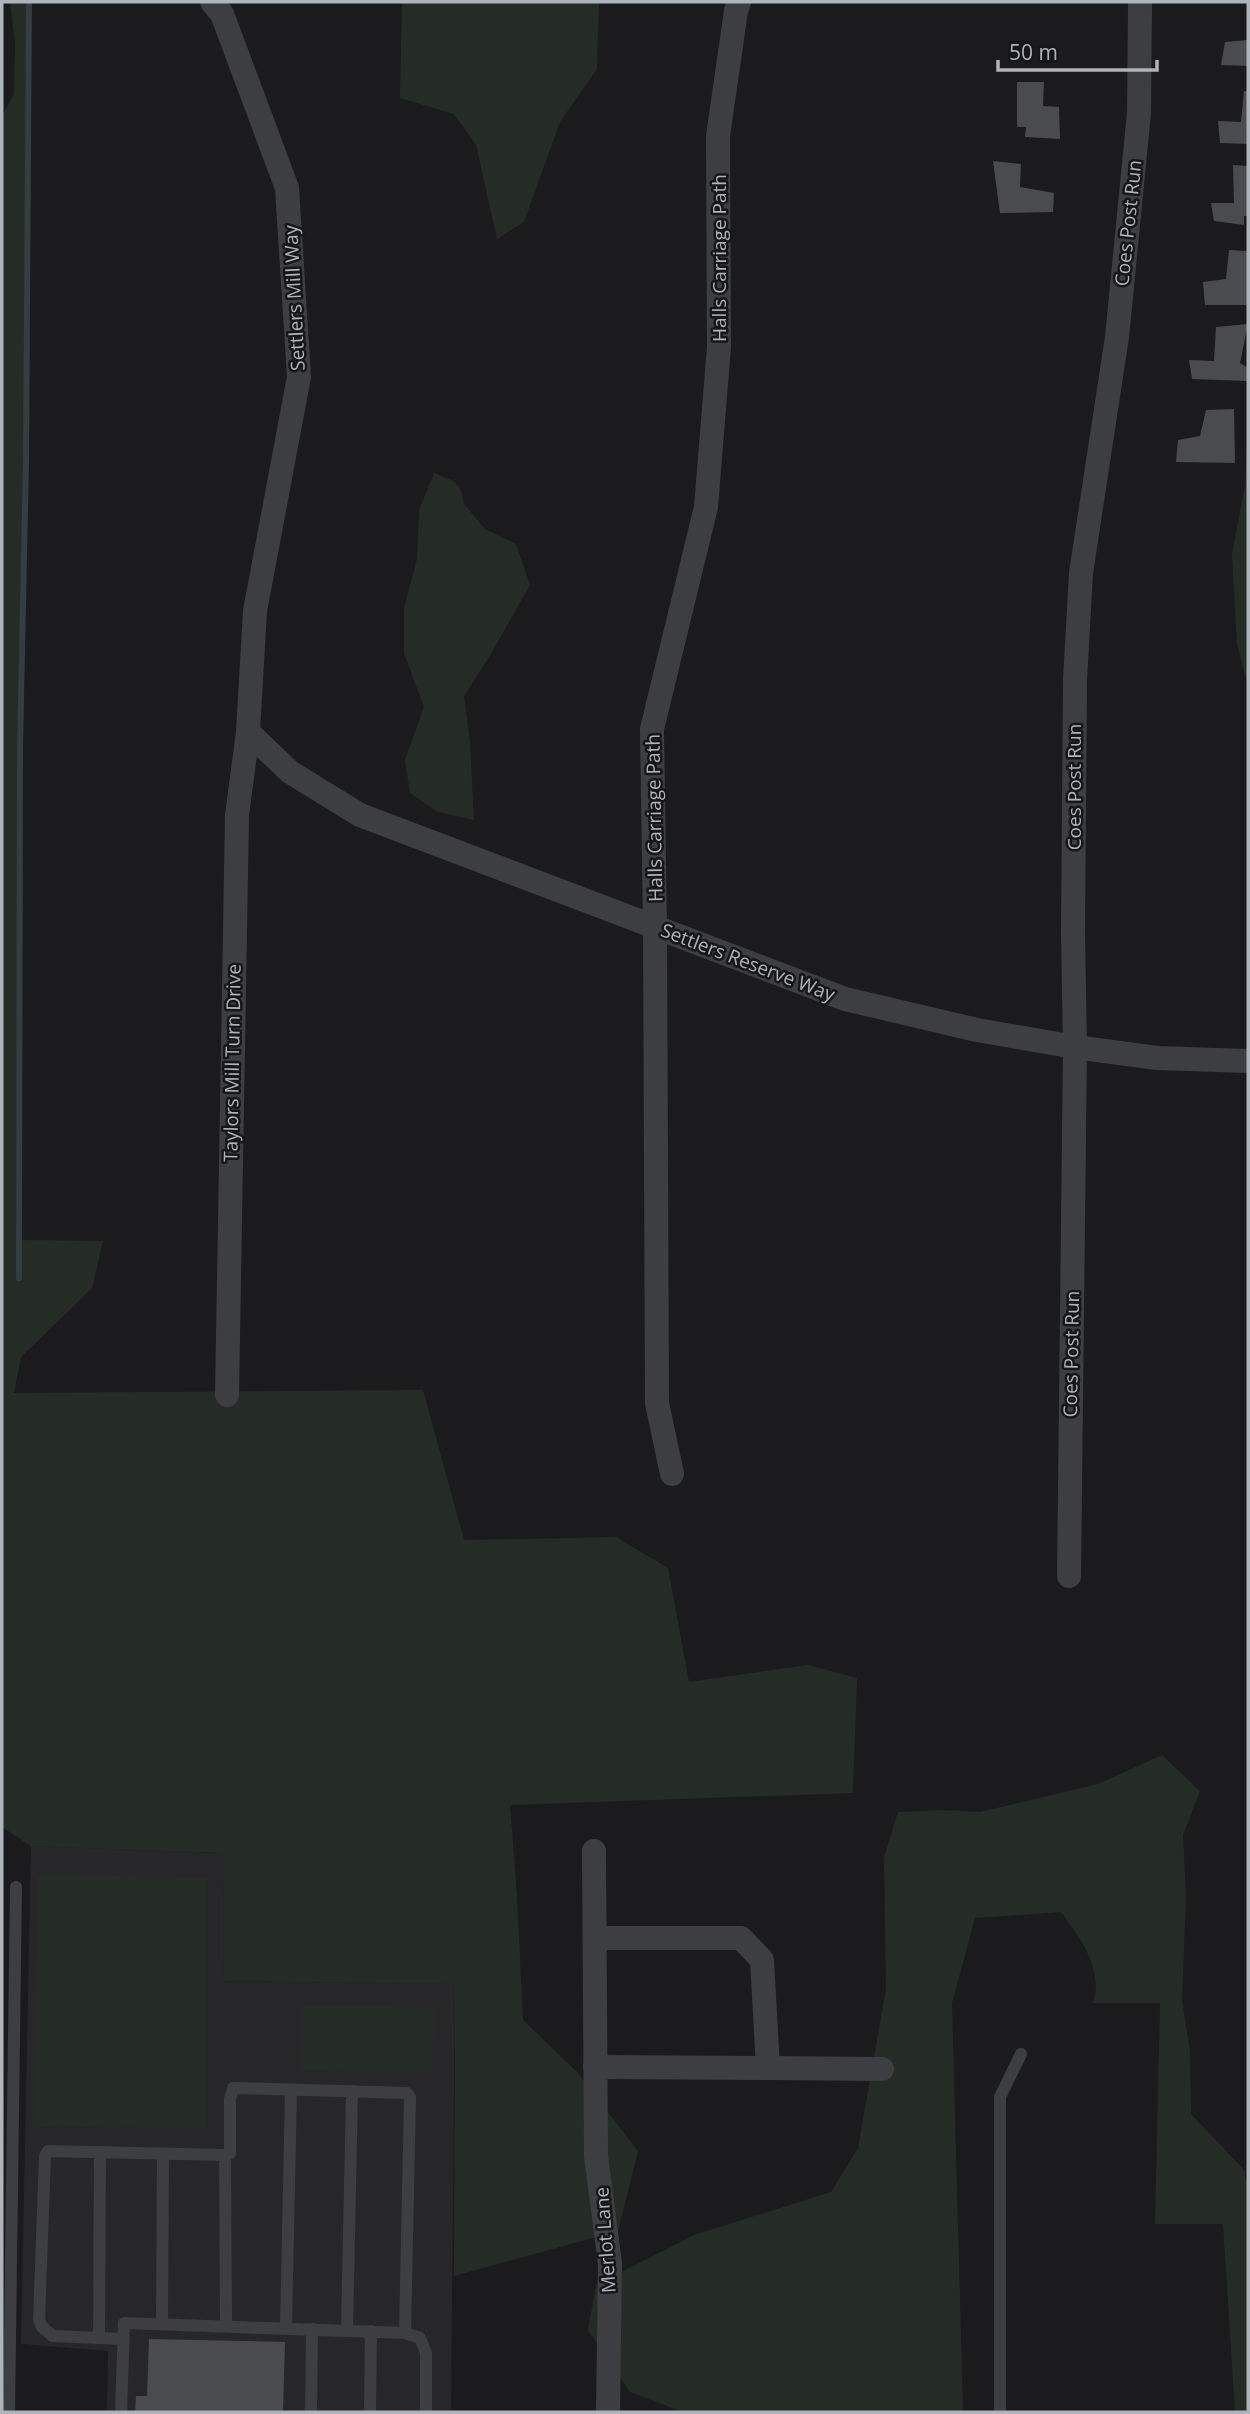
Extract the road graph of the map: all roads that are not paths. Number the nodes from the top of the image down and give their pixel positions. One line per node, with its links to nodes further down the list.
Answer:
1 (212, 2): 4 (street, Settlers Mill Way)
2 (739, 2): 5 (street, Halls Carriage Path)
3 (1140, 2): 6 (street, Coes Post Run)
4 (248, 732): 5 (street, Settlers Reserve Way); 8 (street, Taylors Mill Turn Drive)
5 (655, 927): 6 (street, Settlers Reserve Way); 9 (street, Halls Carriage Path)
6 (1075, 1047): 7 (street, Settlers Reserve Way); 10 (street, Coes Post Run)
7 (1248, 1061)
8 (227, 1395)
9 (672, 1474)
10 (1069, 1576)
11 (594, 1851): 13 (street, Merlot Lane)
12 (16, 1887): 32 (lane)
13 (595, 1938): 15 (street, Merlot Lane); 16 (street)
14 (1021, 2054): 38 (lane)
15 (595, 2067): 16 (street); 37 (street, Merlot Lane)
16 (768, 2068): 17 (street)
17 (882, 2069)
18 (290, 2090): 19 (lane); 22 (lane); 25 (lane)
19 (352, 2091): 27 (lane); 29 (lane)
20 (100, 2152): 21 (lane); 30 (lane); 30 (lane)
21 (163, 2154): 22 (lane); 23 (lane)
22 (225, 2155): 24 (lane)
23 (162, 2324): 24 (lane); 31 (lane)
24 (226, 2326): 25 (lane)
25 (286, 2328): 26 (lane)
26 (312, 2329): 27 (lane); 34 (lane)
27 (347, 2331): 28 (lane)
28 (371, 2331): 29 (lane); 35 (lane)
29 (405, 2333): 36 (lane)
30 (99, 2338): 31 (lane)
31 (123, 2339): 33 (lane)
32 (9, 2412)
33 (121, 2412)
34 (311, 2412)
35 (370, 2412)
36 (426, 2412)
37 (608, 2412)
38 (1000, 2412)

